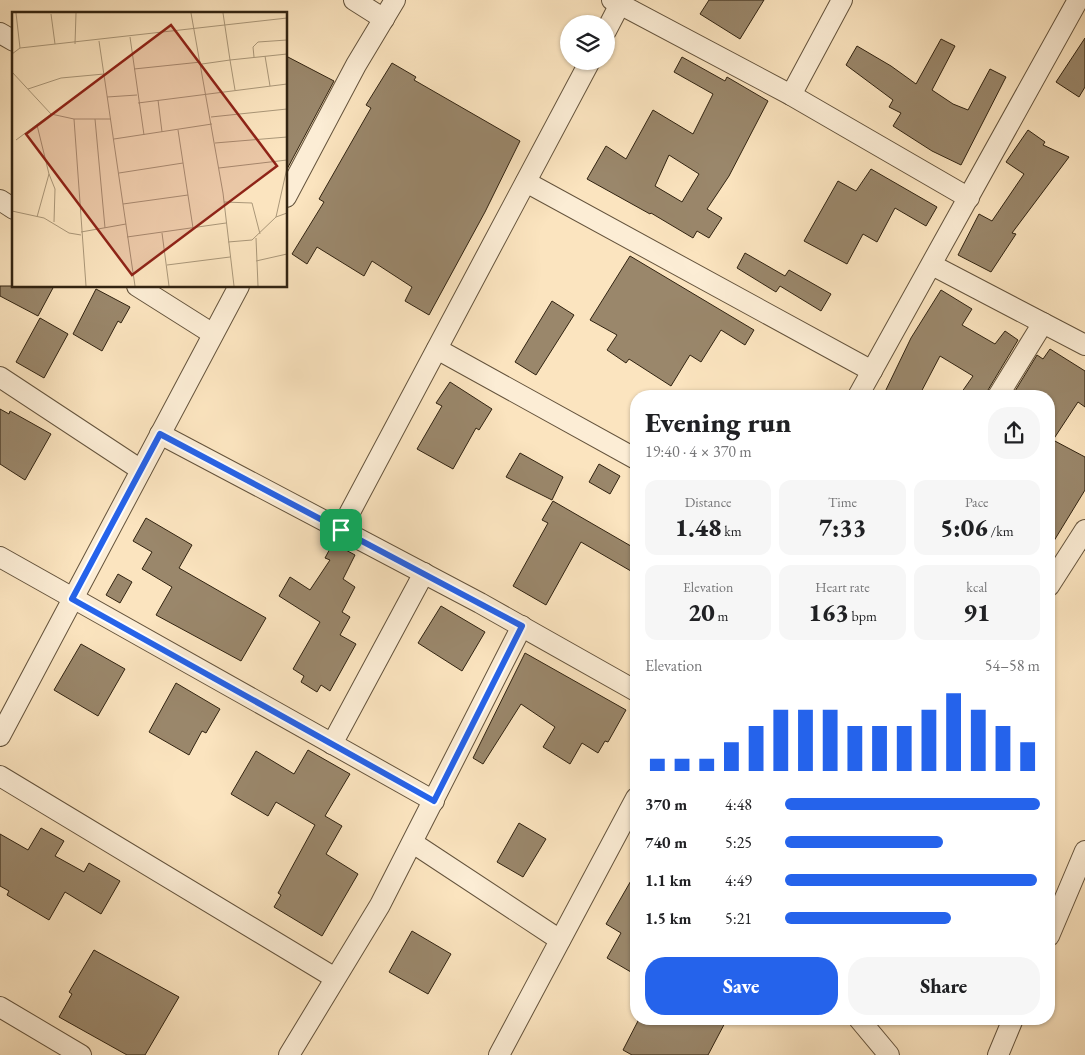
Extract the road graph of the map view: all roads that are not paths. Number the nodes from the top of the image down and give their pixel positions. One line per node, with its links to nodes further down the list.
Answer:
1 (354, 0): 7 (street)
2 (395, 0): 7 (street)
3 (842, 0): 11 (street)
4 (1078, 0): 14 (street)
5 (616, 2): 6 (street); 11 (street)
6 (612, 15)
7 (384, 19): 13 (street)
8 (0, 33): 9 (street)
9 (12, 40)
10 (585, 70): 12 (street)
11 (791, 95): 14 (street)
12 (526, 182): 23 (street); 24 (street)
13 (288, 193)
14 (970, 198): 17 (street)
15 (0, 200): 16 (street)
16 (12, 208)
17 (932, 265): 20 (street); 24 (street)
18 (140, 288): 21 (street)
19 (238, 288): 21 (street)
20 (1044, 323): 22 (street); 27 (street)
21 (213, 334): 28 (street)
22 (1085, 345)
23 (437, 349): 29 (street); 31 (street)
24 (872, 372): 26 (street)
25 (0, 377): 30 (street)
26 (862, 390)
27 (1002, 390)
28 (160, 434): 30 (street); 31 (street)
29 (630, 456)
30 (141, 470): 36 (street)
31 (341, 530): 34 (street)
32 (1085, 530): 35 (street)
33 (0, 557): 36 (street)
34 (424, 573): 37 (street); 40 (street)
35 (1055, 577)
36 (72, 599): 39 (street); 40 (street)
37 (522, 626): 38 (street); 42 (street)
38 (630, 688)
39 (0, 736)
40 (332, 744): 42 (street)
41 (0, 776): 48 (street)
42 (434, 801): 44 (street)
43 (629, 829): 47 (street)
44 (413, 843): 47 (street); 48 (street)
45 (1085, 851): 46 (street)
46 (1055, 922)
47 (560, 940): 54 (street)
48 (335, 978): 53 (street)
49 (0, 1008): 52 (street)
50 (864, 1025): 55 (street)
51 (1010, 1025): 56 (street)
52 (81, 1055)
53 (289, 1055)
54 (499, 1055)
55 (889, 1055)
56 (998, 1055)

